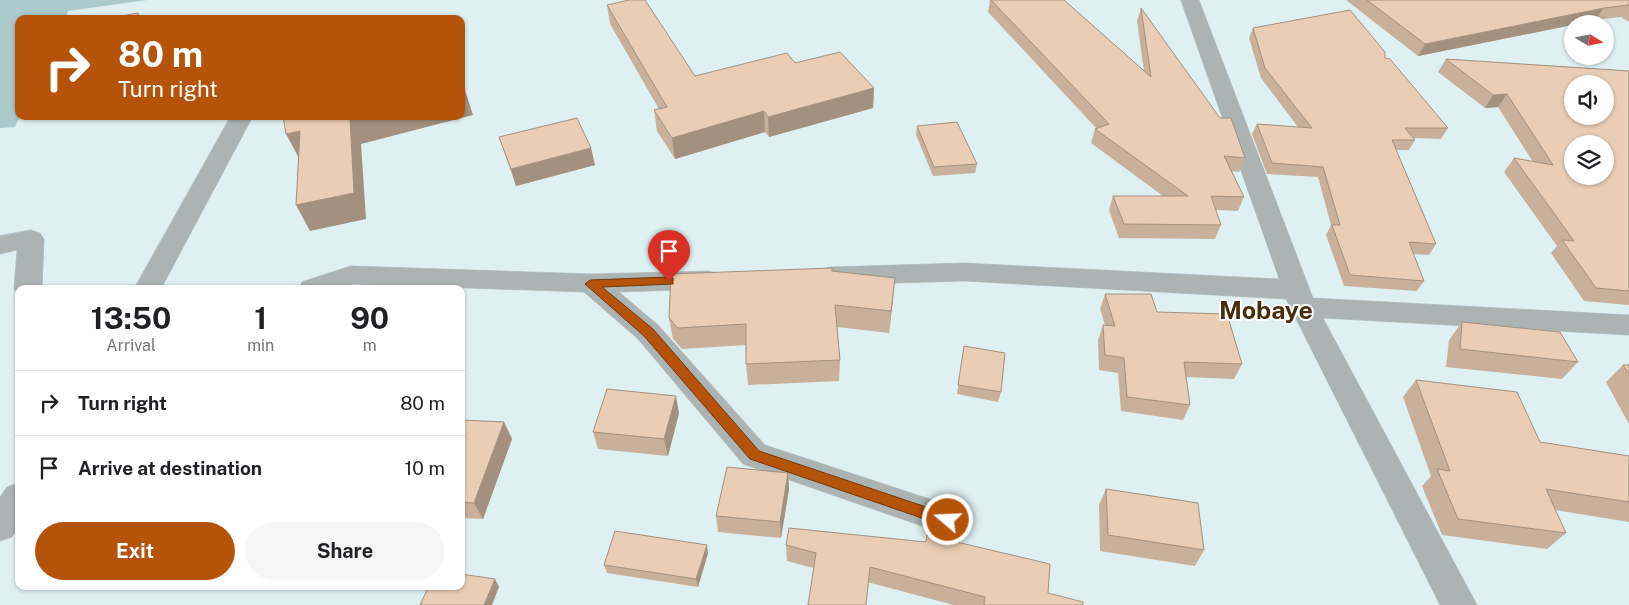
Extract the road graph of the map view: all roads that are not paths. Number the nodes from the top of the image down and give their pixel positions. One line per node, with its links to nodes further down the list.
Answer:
1 (1190, 0): 10 (street)
2 (240, 120): 8 (street)
3 (0, 245): 7 (street)
4 (807, 277): 10 (street)
5 (728, 279): 6 (street)
6 (590, 284): 9 (street); 13 (street)
7 (28, 285)
8 (149, 285)
9 (323, 285)
10 (1300, 298): 11 (street); 15 (street)
11 (1629, 325)
12 (15, 503): 14 (street)
13 (948, 520)
14 (0, 526)
15 (1459, 605)

